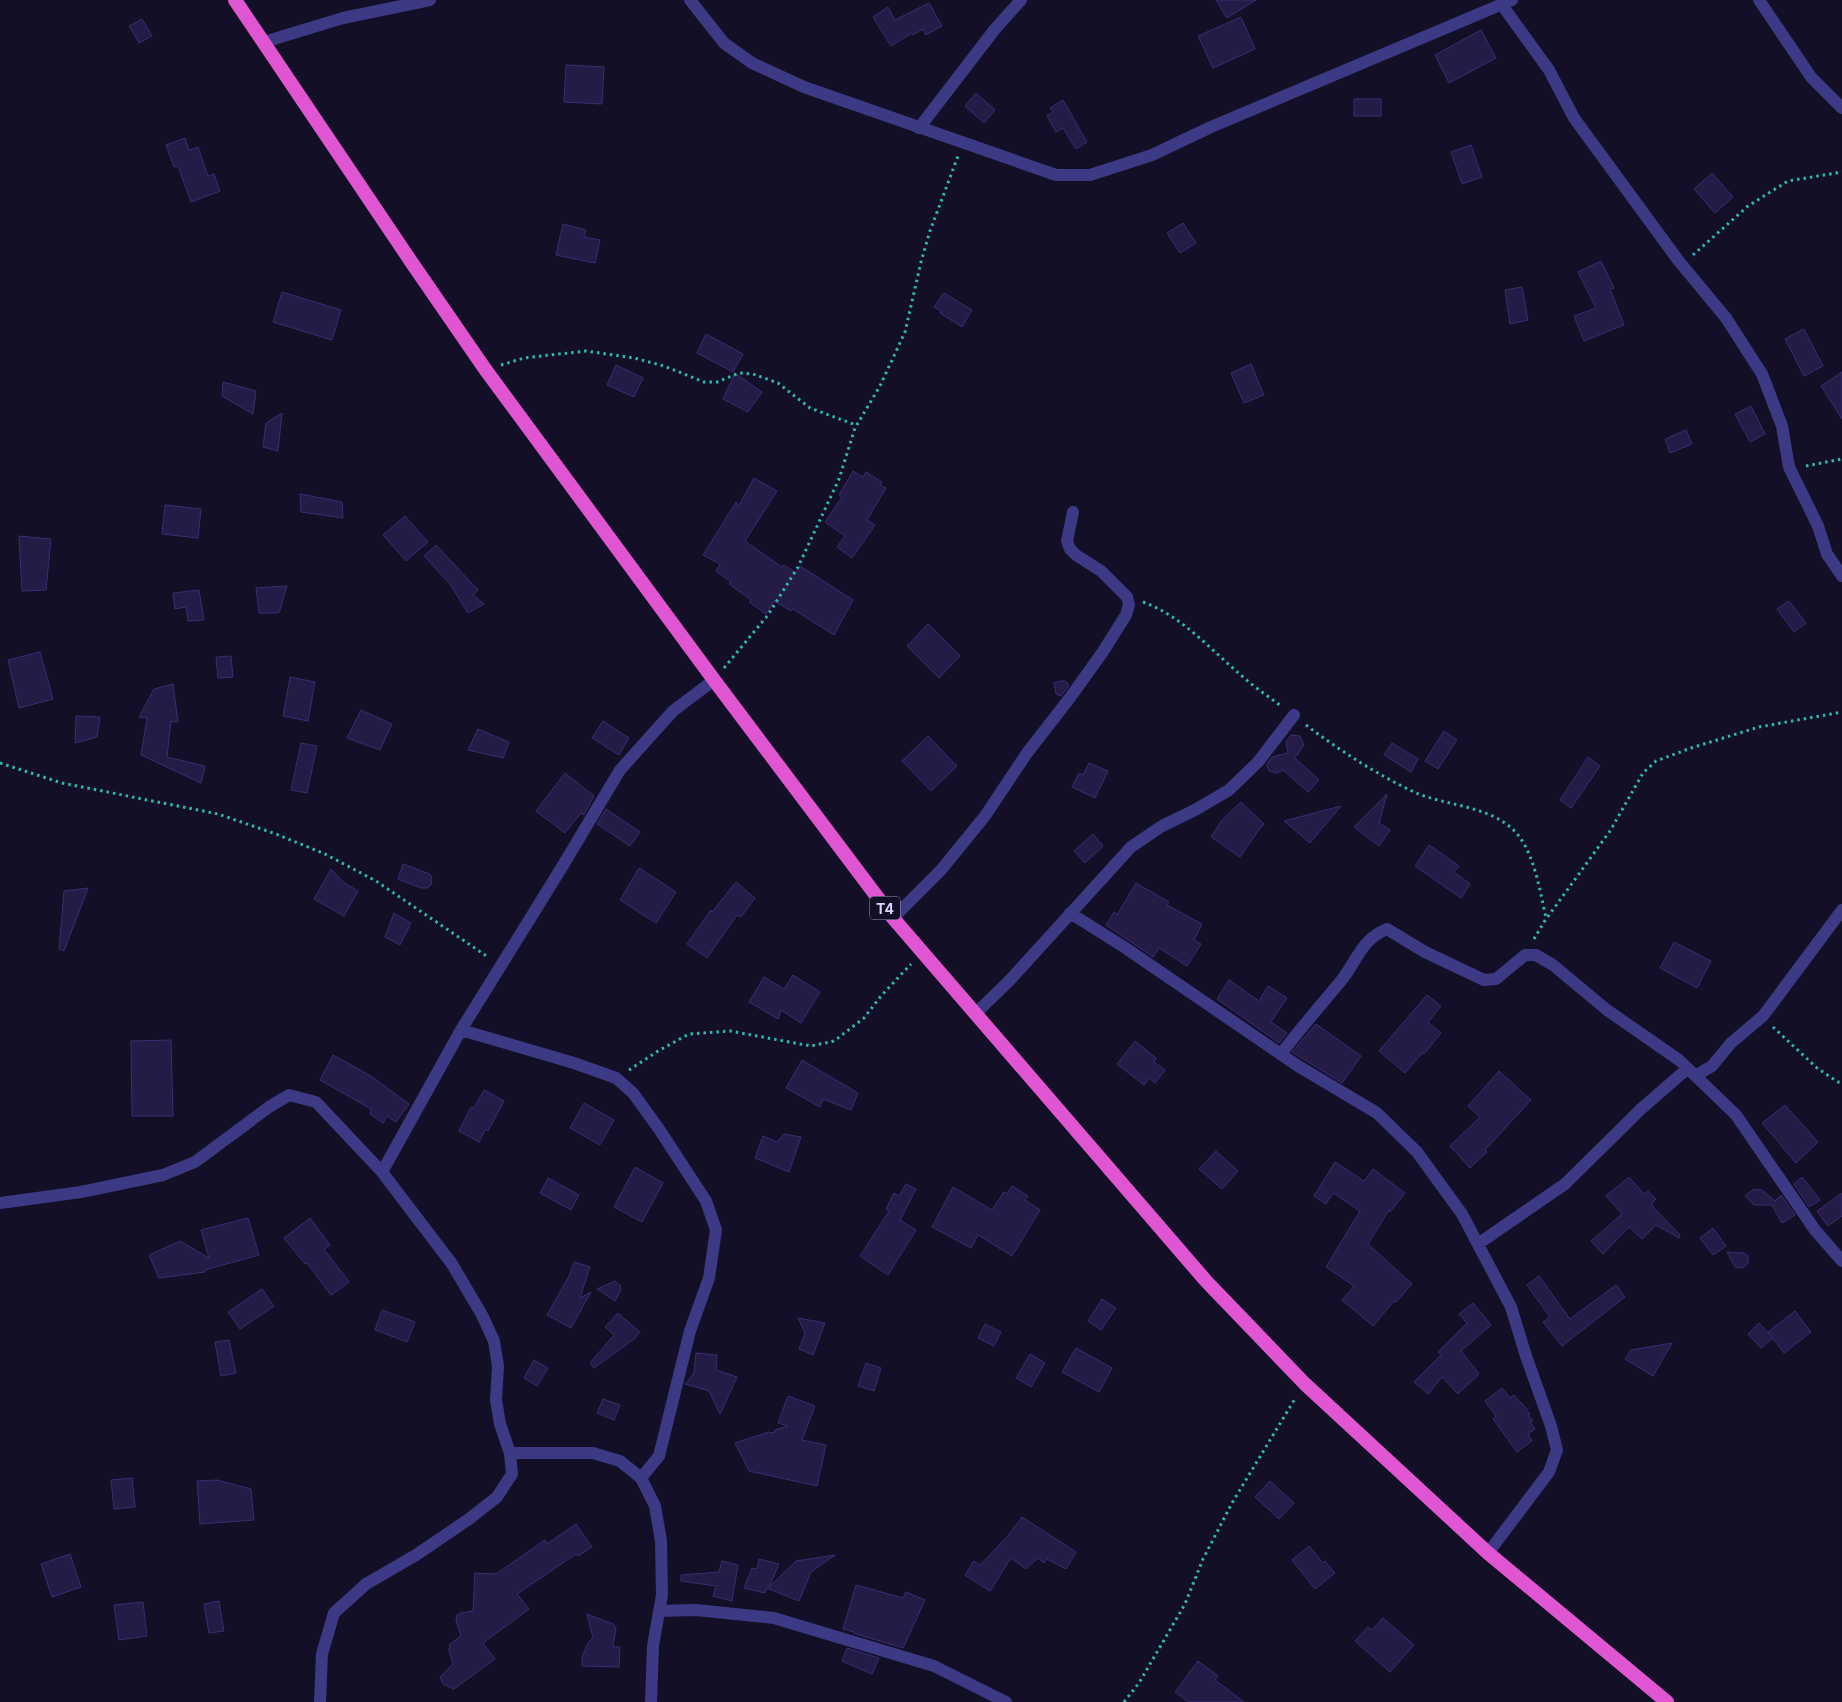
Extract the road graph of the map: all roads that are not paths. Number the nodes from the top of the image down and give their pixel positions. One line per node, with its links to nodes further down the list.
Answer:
1 (235, 0): 7 (highway, T4)
2 (430, 0): 7 (street)
3 (690, 0): 9 (street)
4 (1022, 0): 9 (street)
5 (1759, 0): 8 (street)
6 (1507, 2): 9 (street); 11 (street)
7 (264, 42): 12 (highway, T4)
8 (1842, 108)
9 (919, 128)
10 (1073, 512): 16 (street)
11 (1842, 576)
12 (714, 680): 16 (highway, T4); 18 (street)
13 (1294, 715): 15 (street)
14 (1842, 910): 20 (street)
15 (1070, 913): 17 (street); 19 (street)
16 (893, 918): 17 (highway, T4)
17 (976, 1013): 27 (highway, T4)
18 (461, 1030): 21 (street); 26 (street)
19 (1281, 1054): 20 (street); 23 (street)
20 (1691, 1072): 23 (street); 24 (street)
21 (382, 1172): 22 (street); 25 (street)
22 (0, 1202)
23 (1478, 1244): 27 (street)
24 (1842, 1261)
25 (510, 1453): 26 (street); 29 (street)
26 (640, 1478): 28 (street)
27 (1488, 1553): 32 (highway, T4)
28 (659, 1611): 30 (street); 31 (street)
29 (320, 1702)
30 (651, 1702)
31 (1006, 1702)
32 (1667, 1702)

